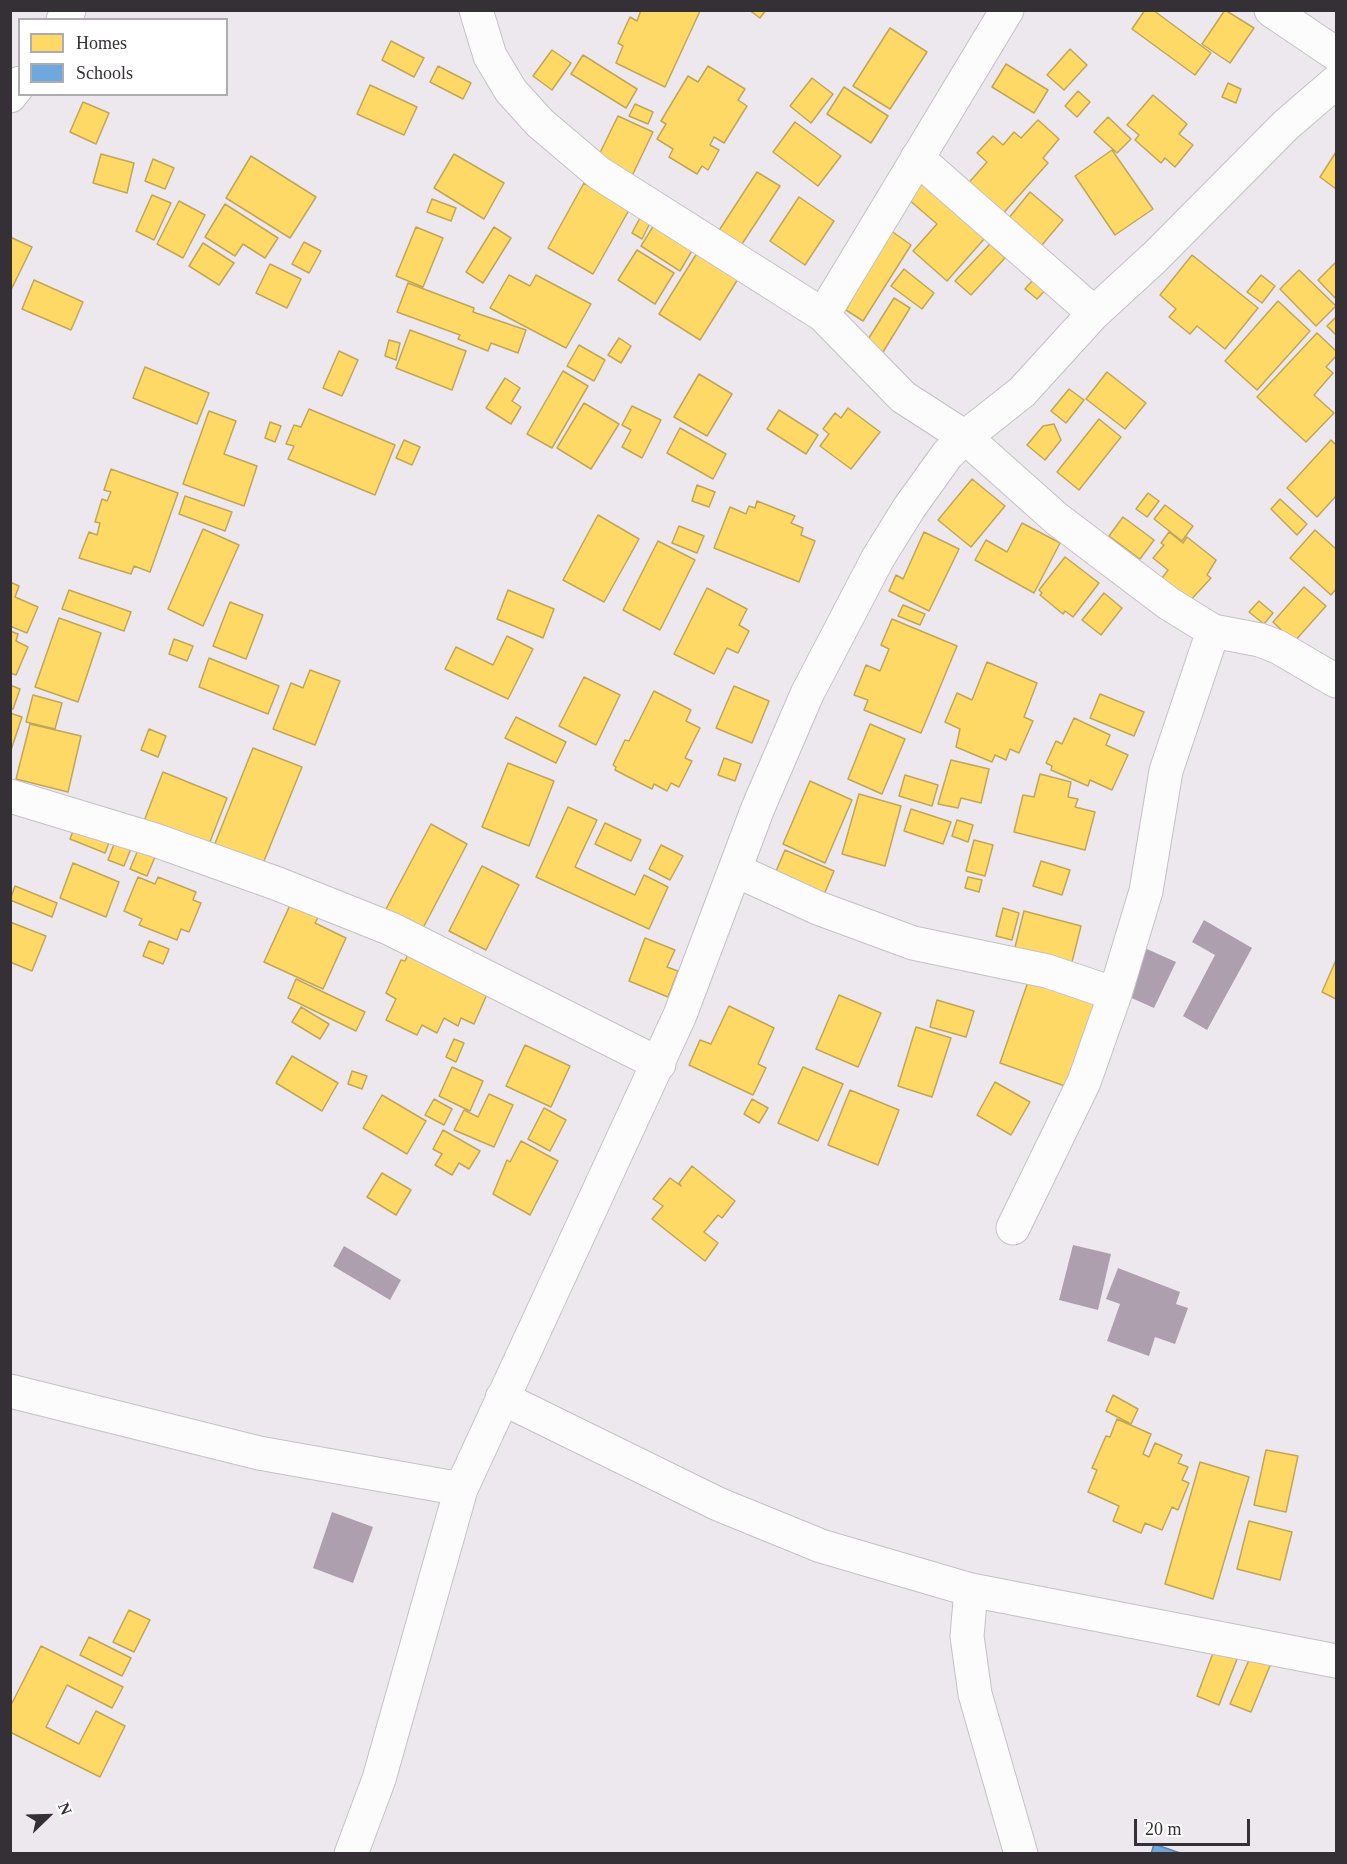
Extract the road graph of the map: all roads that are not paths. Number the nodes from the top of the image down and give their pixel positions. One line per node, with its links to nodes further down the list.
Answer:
1 (1007, 10): 6 (street)
2 (1271, 10): 4 (street)
3 (482, 17): 8 (street)
4 (1336, 54)
5 (1336, 82): 7 (street)
6 (917, 158): 7 (street); 8 (street)
7 (1094, 313): 9 (street)
8 (823, 315): 9 (street)
9 (965, 437): 10 (street); 13 (street)
10 (1212, 631): 11 (street); 14 (street)
11 (1336, 681)
12 (10, 796): 15 (street)
13 (735, 870): 14 (street); 15 (street)
14 (1115, 994): 16 (street)
15 (659, 1064): 18 (street)
16 (1012, 1228)
17 (10, 1391): 19 (street)
18 (502, 1398): 19 (street); 20 (street)
19 (461, 1489): 22 (street)
20 (971, 1590): 21 (street); 23 (street)
21 (1336, 1661)
22 (351, 1854)
23 (1021, 1854)

